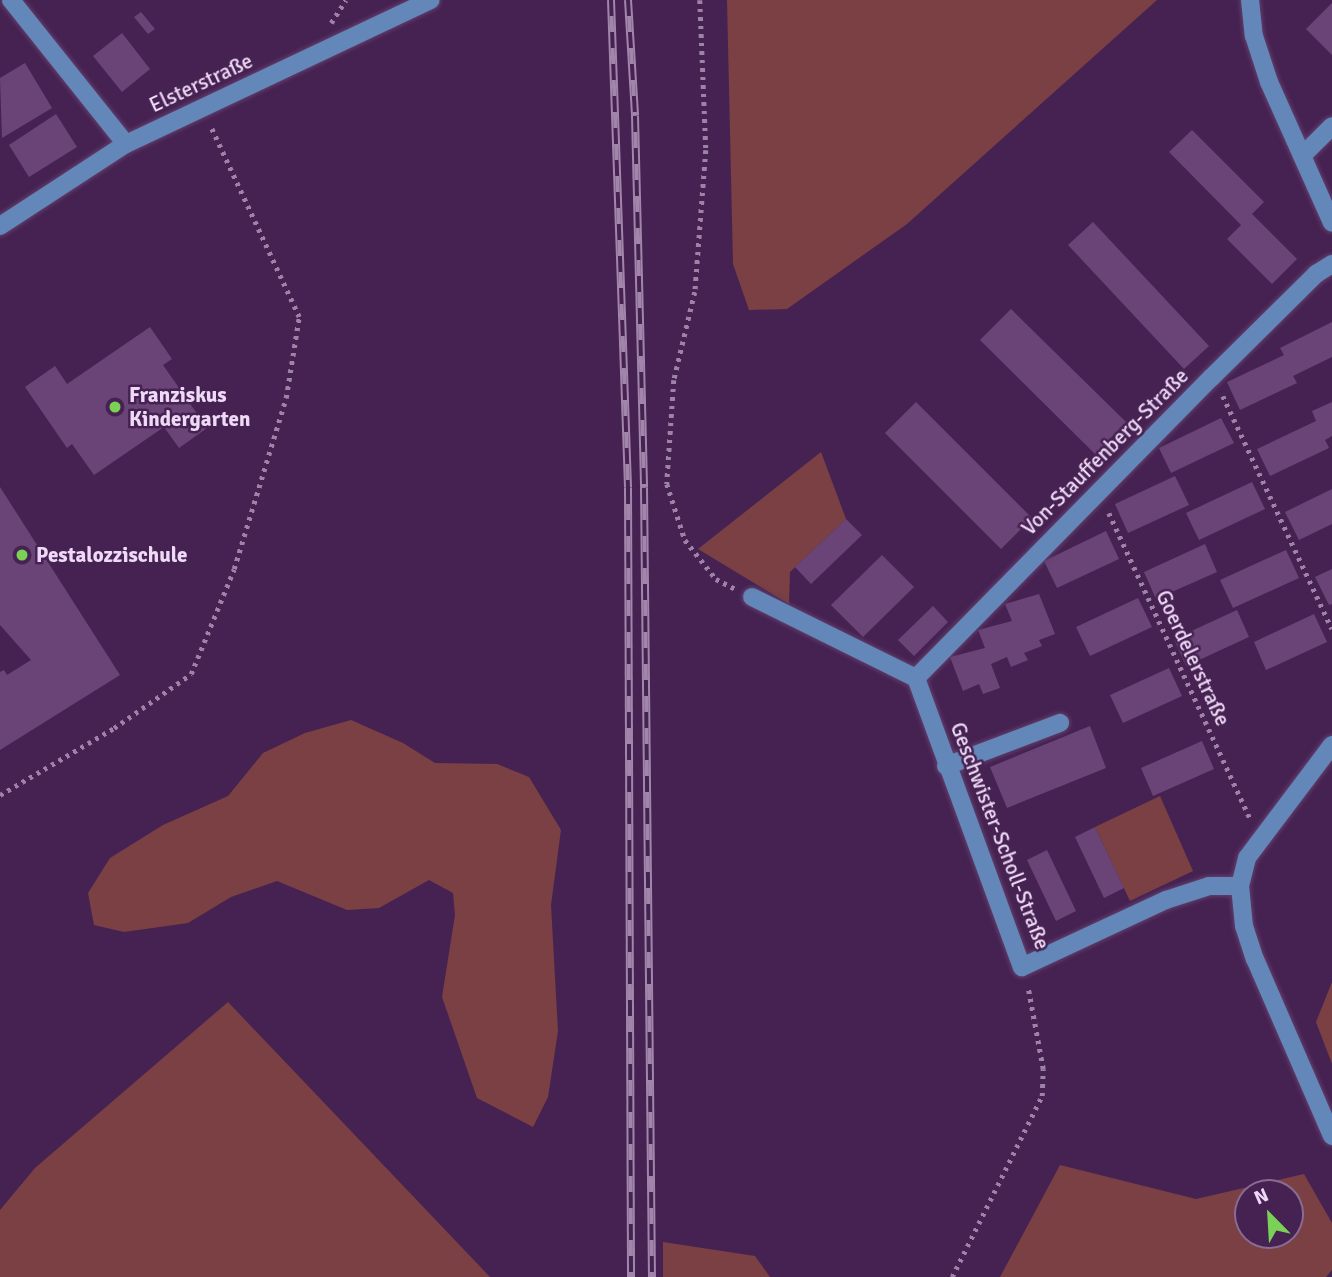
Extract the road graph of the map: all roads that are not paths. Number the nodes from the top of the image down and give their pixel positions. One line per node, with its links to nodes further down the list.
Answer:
1 (11, 0): 5 (street)
2 (431, 0): 5 (street, Elsterstraße)
3 (1250, 0): 6 (street)
4 (1332, 126): 6 (street)
5 (126, 144): 8 (street, Elsterstraße)
6 (1302, 156): 7 (street)
7 (1332, 223)
8 (0, 226)
9 (1332, 264): 11 (street, Von-Stauffenberg-Straße)
10 (752, 597): 11 (street)
11 (916, 678): 14 (street, Geschwister-Scholl-Straße)
12 (1060, 723): 14 (street)
13 (1332, 745): 15 (street)
14 (946, 766): 15 (street, Geschwister-Scholl-Straße)
15 (1240, 887): 16 (street)
16 (1332, 1136)

